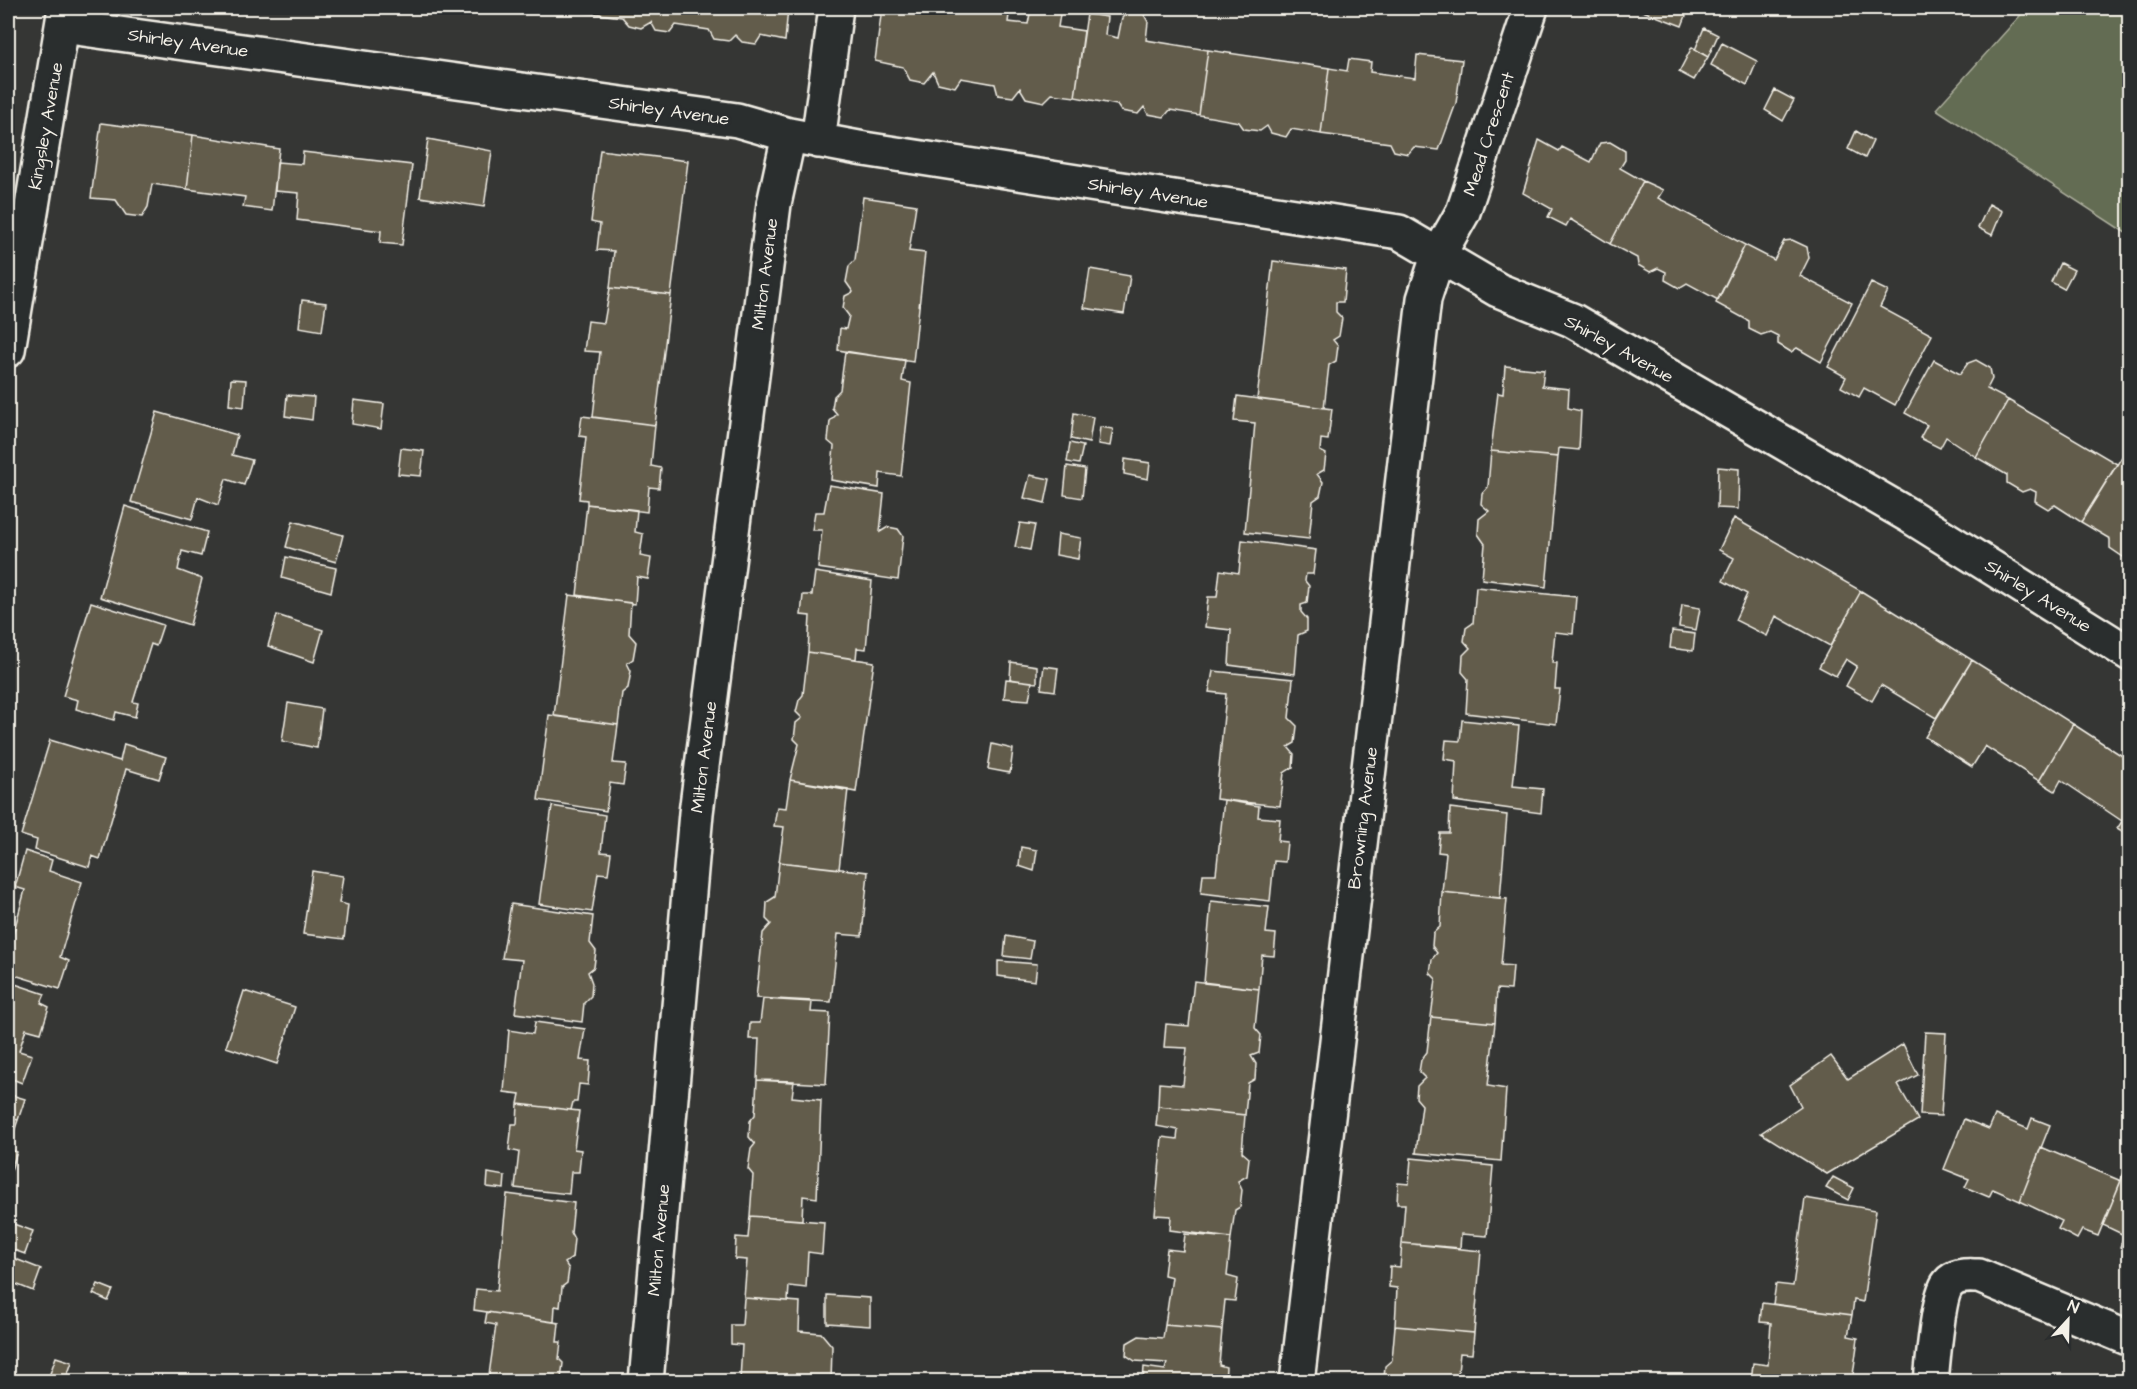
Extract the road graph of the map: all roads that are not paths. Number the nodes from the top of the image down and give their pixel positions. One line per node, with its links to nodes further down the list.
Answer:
1 (836, 8): 4 (street, Milton Avenue)
2 (1531, 8): 5 (street, Mead Crescent)
3 (64, 17): 4 (street, Shirley Avenue); 6 (street, Kingsley Avenue)
4 (804, 138): 5 (street, Shirley Avenue); 9 (street, Milton Avenue)
5 (1438, 256): 7 (street, Shirley Avenue); 10 (street, Browning Avenue)
6 (8, 350)
7 (2130, 654)
8 (2130, 1339): 11 (street)
9 (646, 1382)
10 (1298, 1382)
11 (1931, 1382)

